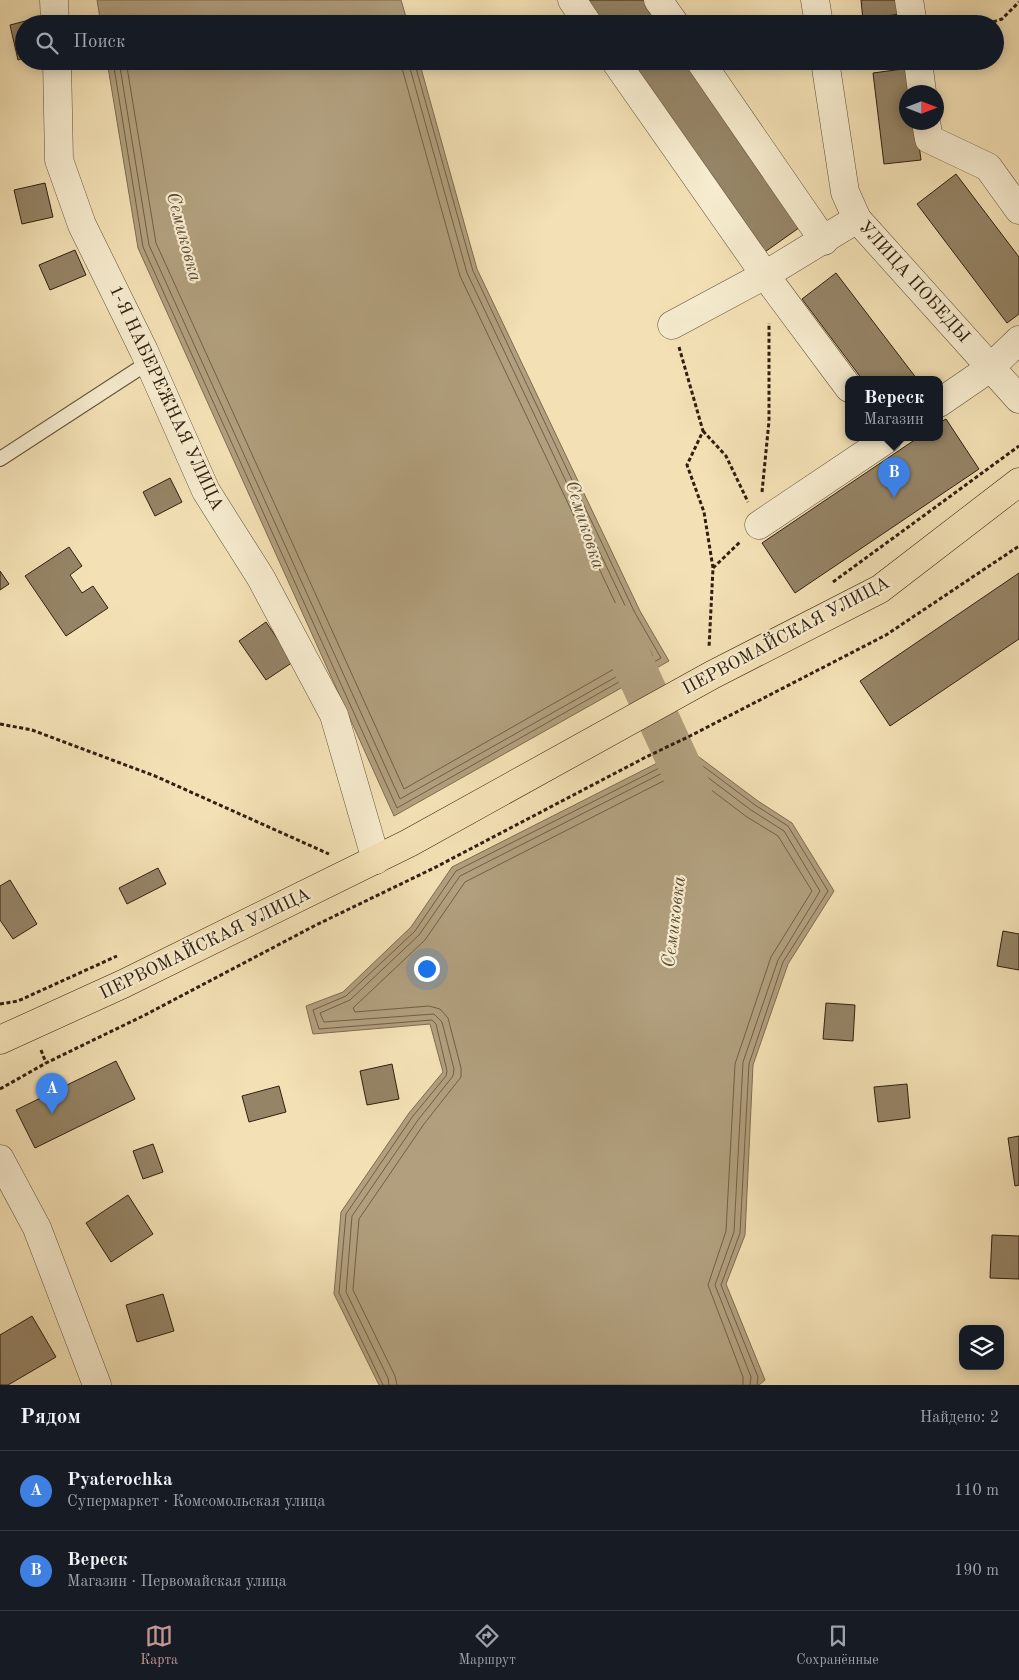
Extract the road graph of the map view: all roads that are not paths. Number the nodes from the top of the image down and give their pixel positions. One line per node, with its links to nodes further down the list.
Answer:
1 (54, 0): 6 (street)
2 (572, 0): 7 (street)
3 (658, 0): 8 (street)
4 (815, 0): 9 (street)
5 (910, 0): 10 (street)
6 (55, 15)
7 (582, 15)
8 (668, 15)
9 (818, 15)
10 (912, 15)
11 (57, 70): 24 (street, 1-Я НАБЕРЕЖНАЯ УЛИЦА)
12 (621, 70): 21 (street)
13 (706, 70): 20 (street)
14 (826, 70): 19 (street, УЛИЦА ПОБЕДЫ)
15 (919, 70): 16 (street)
16 (921, 85)
17 (927, 130): 18 (street)
18 (1018, 208)
19 (857, 219): 20 (street); 25 (street, УЛИЦА ПОБЕДЫ)
20 (824, 241): 21 (street)
21 (765, 275): 22 (street); 26 (street)
22 (672, 325)
23 (1019, 340): 25 (street)
24 (149, 362): 30 (lane); 33 (street, 1-Я НАБЕРЕЖНАЯ УЛИЦА)
25 (990, 368): 27 (street, УЛИЦА ПОБЕДЫ); 28 (street)
26 (845, 383)
27 (1019, 399)
28 (943, 400)
29 (882, 441): 32 (street)
30 (0, 460)
31 (1019, 482): 33 (main road, ПЕРВОМАЙСКАЯ УЛИЦА)
32 (759, 525)
33 (368, 864): 34 (main road, ПЕРВОМАЙСКАЯ УЛИЦА)
34 (0, 1040)
35 (0, 1160): 36 (street)
36 (97, 1385)

